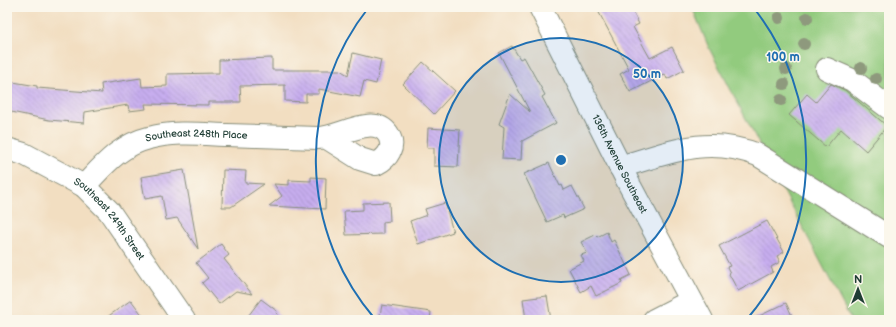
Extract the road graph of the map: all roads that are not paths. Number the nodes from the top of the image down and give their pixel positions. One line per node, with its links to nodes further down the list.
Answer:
1 (540, 7): 6 (street, 136th Avenue Southeast)
2 (827, 69): 3 (street)
3 (889, 108)
4 (327, 138): 7 (street, Southeast 248th Place)
5 (7, 149): 7 (street, Southeast 249th Street)
6 (620, 167): 8 (street); 9 (street, 136th Avenue Southeast)
7 (84, 186): 10 (street, Southeast 249th Street)
8 (889, 237)
9 (691, 301): 11 (street); 12 (street, 136th Avenue Southeast)
10 (184, 320)
11 (654, 320)
12 (702, 320)

